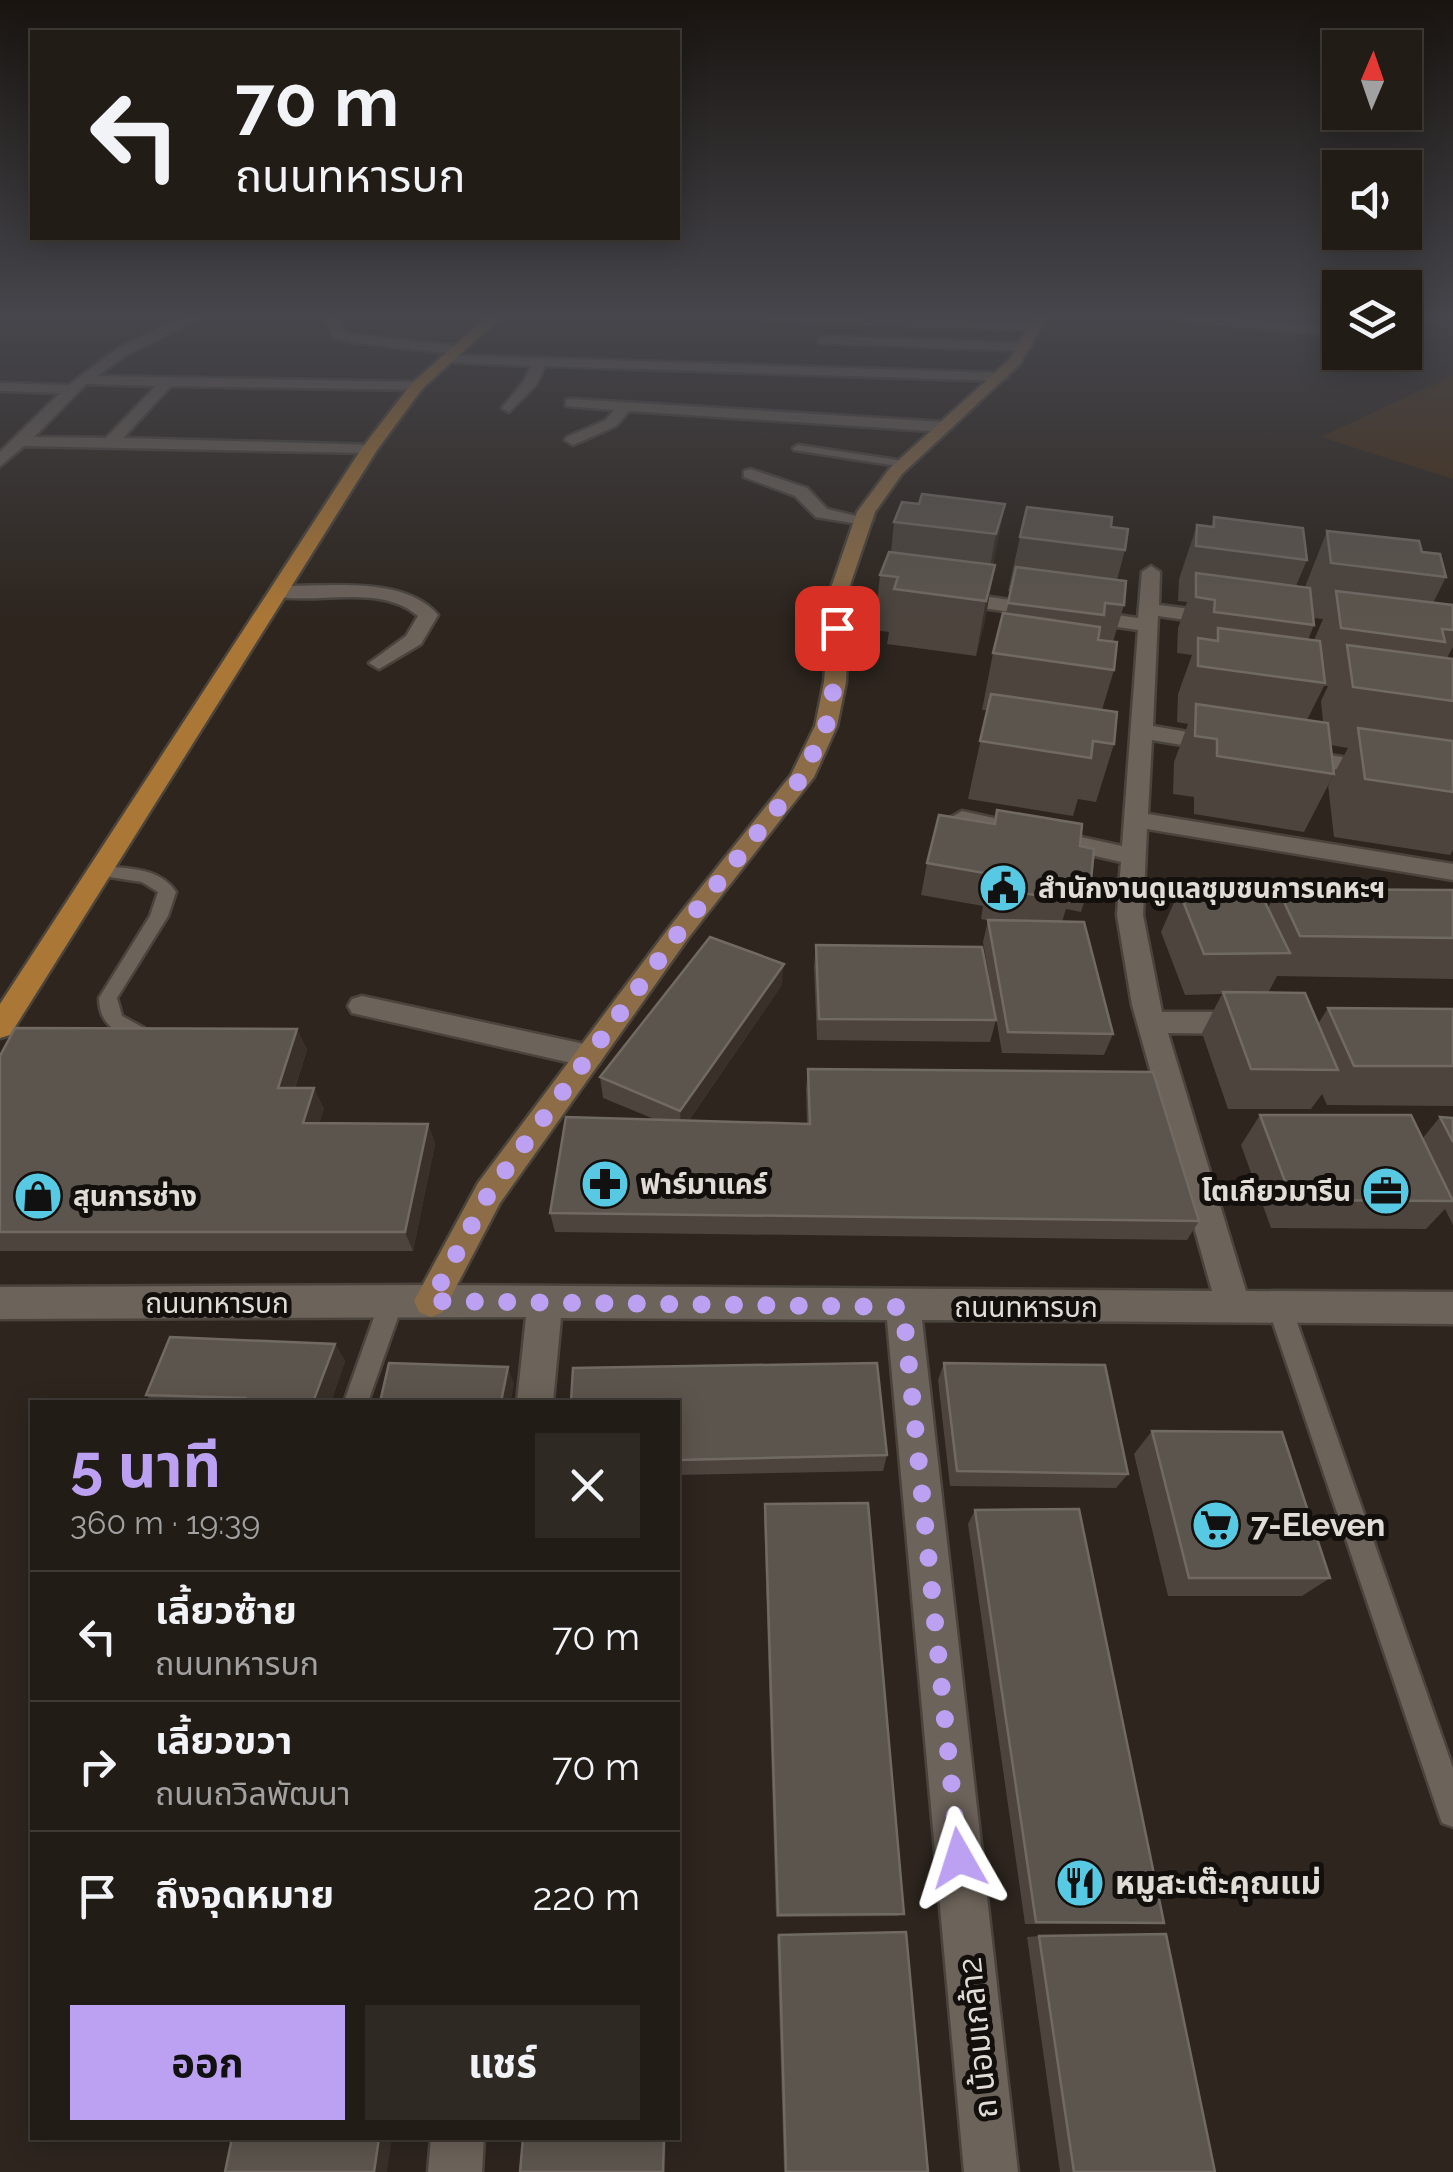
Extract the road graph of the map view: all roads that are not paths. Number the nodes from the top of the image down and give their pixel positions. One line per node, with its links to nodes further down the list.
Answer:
1 (44, 418): 9 (street)
2 (133, 418): 10 (street)
3 (392, 418): 11 (main road)
4 (614, 418): 8 (street)
5 (814, 418): 7 (street)
6 (955, 418): 7 (street)
7 (945, 427): 14 (street)
8 (573, 440)
9 (22, 441): 10 (street); 13 (street)
10 (110, 443): 11 (street)
11 (370, 448): 18 (main road)
12 (798, 448): 14 (lane)
13 (2, 457)
14 (904, 464): 16 (street)
15 (750, 474): 16 (street)
16 (864, 520): 37 (street)
17 (1151, 572): 20 (street)
18 (279, 592): 22 (street); 30 (main road)
19 (933, 596): 20 (street)
20 (1147, 618): 21 (street); 23 (street)
21 (1244, 622)
22 (379, 663)
23 (1134, 743): 24 (street); 28 (street)
24 (1238, 747)
25 (1277, 754): 26 (street)
26 (1453, 782)
27 (962, 818): 29 (street)
28 (1138, 820): 29 (street); 31 (street)
29 (1134, 858): 33 (street)
30 (102, 871): 35 (main road); 36 (lane)
31 (1453, 872)
32 (362, 1006): 37 (street)
33 (1151, 1022): 34 (street); 43 (street)
34 (1283, 1024)
35 (0, 1027)
36 (137, 1033)
37 (590, 1056): 38 (street)
38 (431, 1301): 40 (street, ถนนทหารบก); 41 (street, ถนนทหารบก)
39 (0, 1303): 40 (street, ถนนทหารบก)
40 (391, 1303): 46 (lane)
41 (545, 1304): 42 (street, ถนนทหารบก); 47 (street)
42 (903, 1307): 43 (street, ถนนทหารบก); 51 (street, ถ น้อมเกล้า2)
43 (1234, 1308): 44 (street, ถนนทหารบก)
44 (1280, 1308): 45 (street, ถนนทหารบก); 48 (lane)
45 (1453, 1308)
46 (357, 1400)
47 (535, 1400)
48 (1453, 1812)
49 (458, 2140): 50 (street)
50 (455, 2172)
51 (992, 2172)

